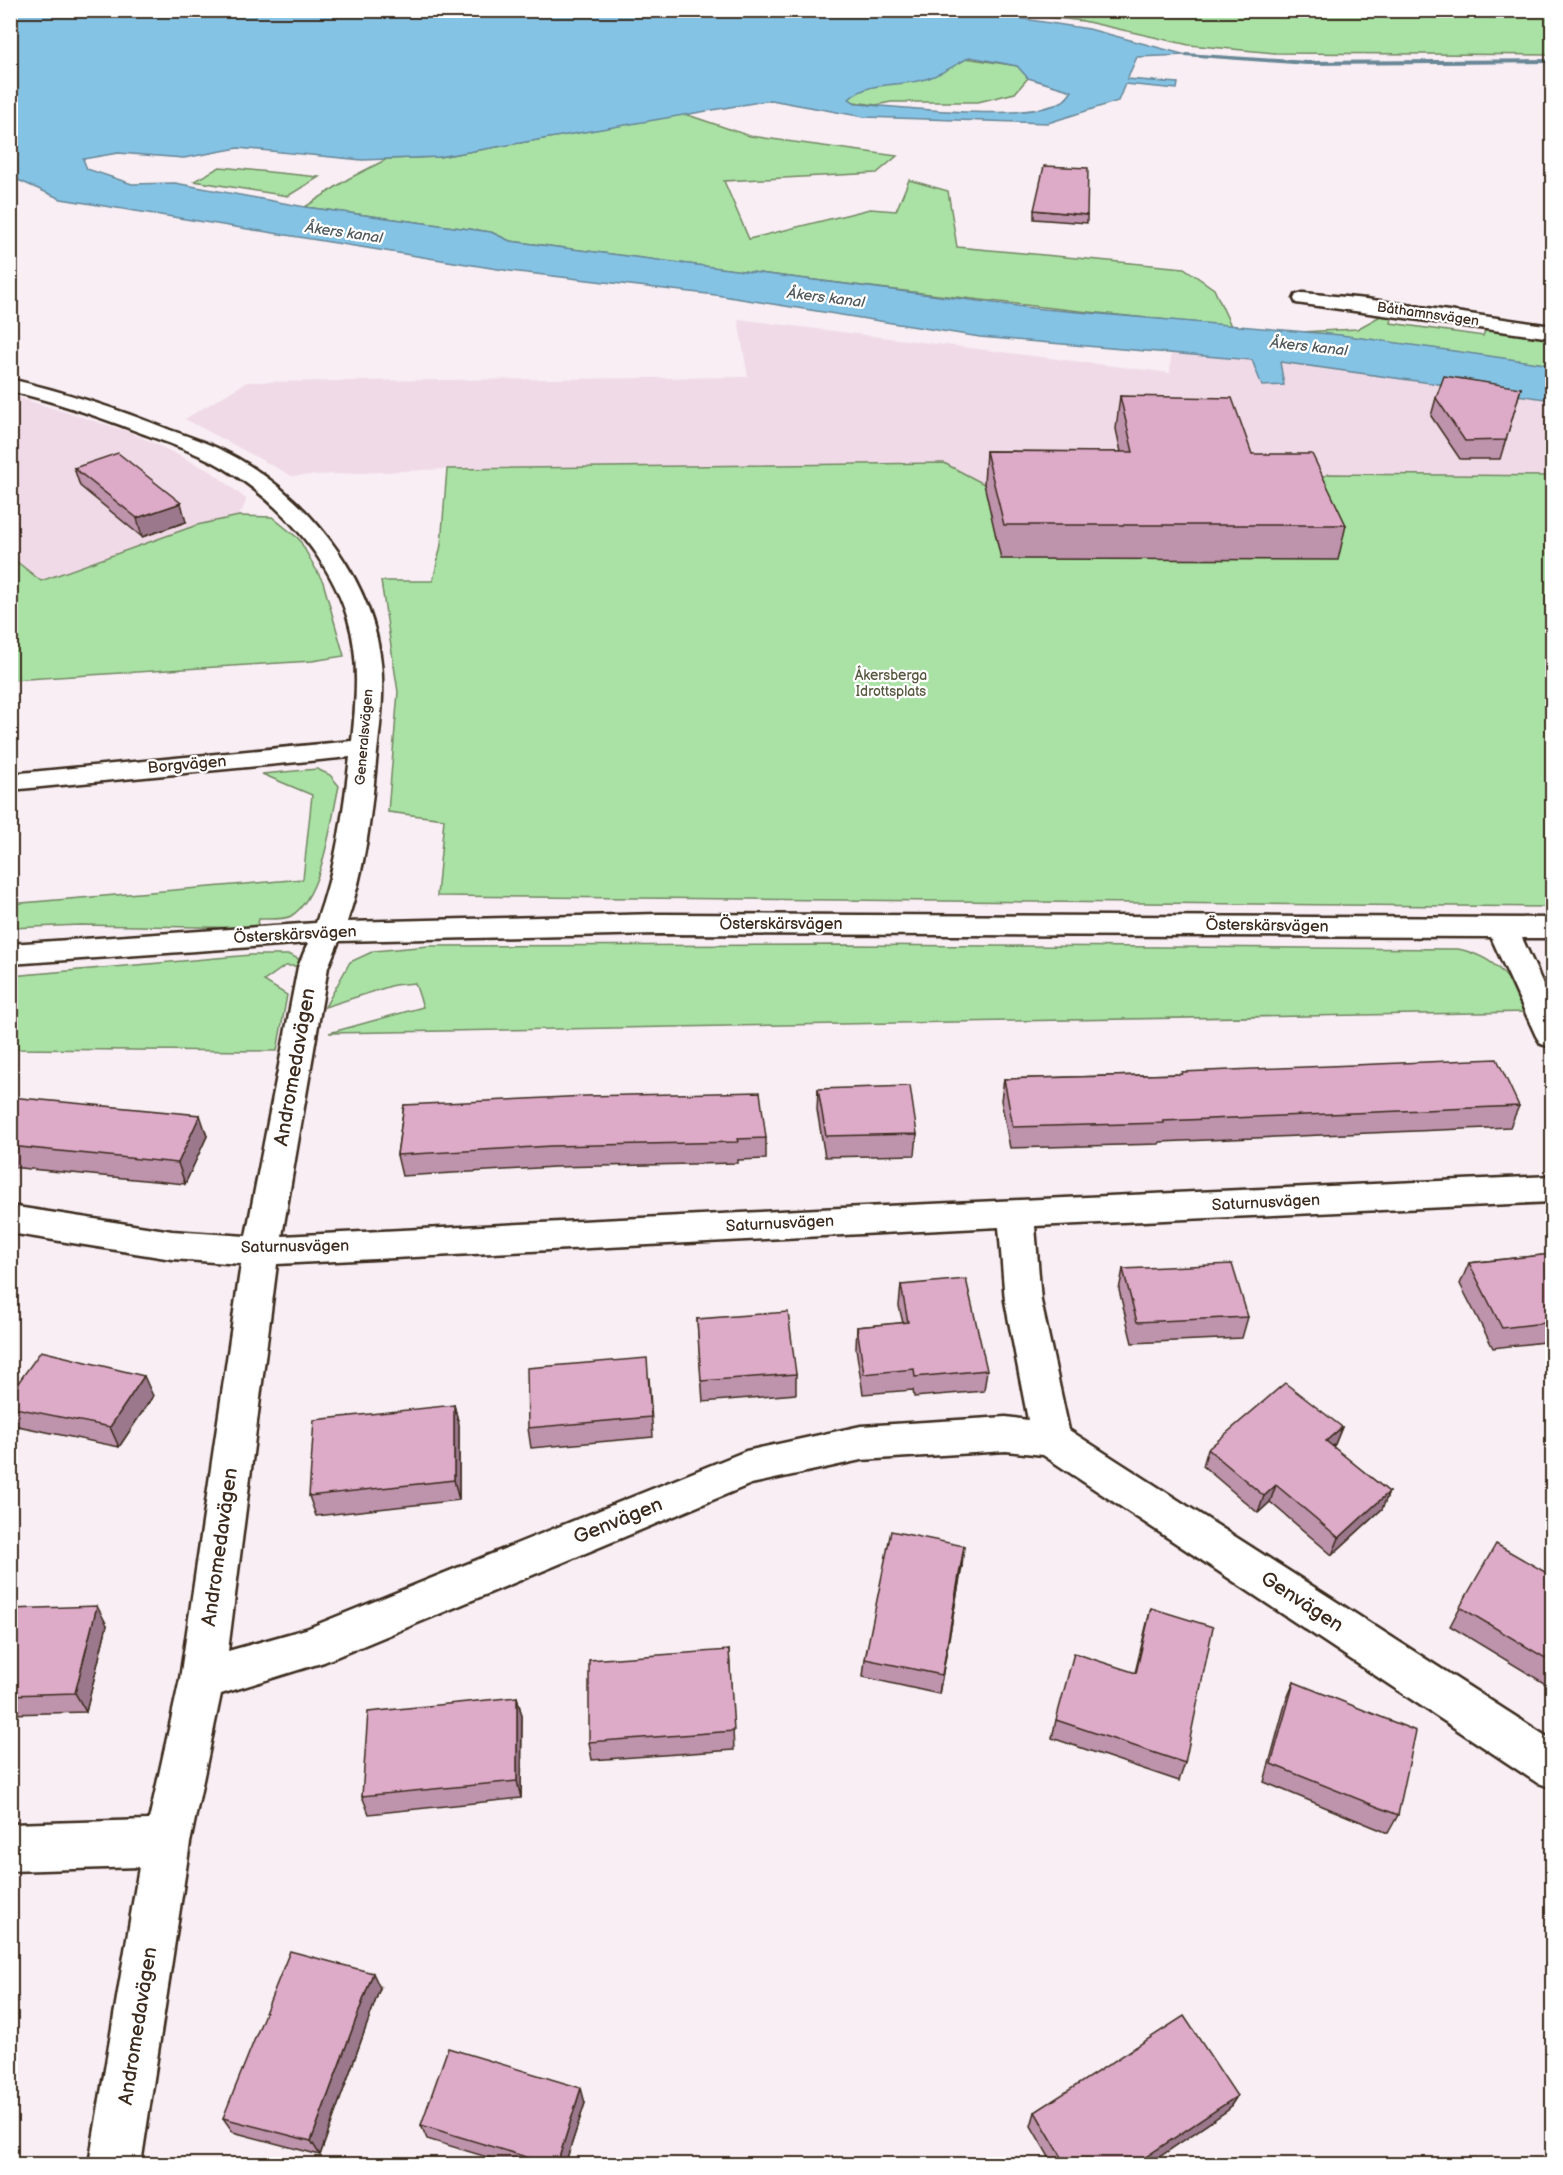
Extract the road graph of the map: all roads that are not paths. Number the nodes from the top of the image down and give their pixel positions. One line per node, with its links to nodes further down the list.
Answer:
1 (1303, 299): 2 (street, Båthamnsvägen)
2 (1552, 332)
3 (10, 385): 4 (street, Generalsvägen)
4 (364, 748): 5 (street, Borgvägen); 8 (street, Generalsvägen)
5 (10, 782)
6 (1503, 928): 7 (street, Österskärsvägen); 8 (street, Österskärsvägen); 10 (street)
7 (1552, 928)
8 (329, 932): 9 (street, Österskärsvägen); 14 (street, Andromedavägen)
9 (10, 954)
10 (1552, 1036)
11 (1552, 1189): 12 (street, Saturnusvägen)
12 (1016, 1215): 14 (street, Saturnusvägen); 15 (street)
13 (10, 1219): 14 (street, Saturnusvägen)
14 (261, 1251): 16 (street, Andromedavägen)
15 (1051, 1438): 16 (street, Genvägen); 17 (street, Genvägen)
16 (202, 1679): 18 (street, Andromedavägen)
17 (1552, 1766)
18 (167, 1843): 19 (street); 20 (street, Andromedavägen)
19 (10, 1848)
20 (115, 2164)

